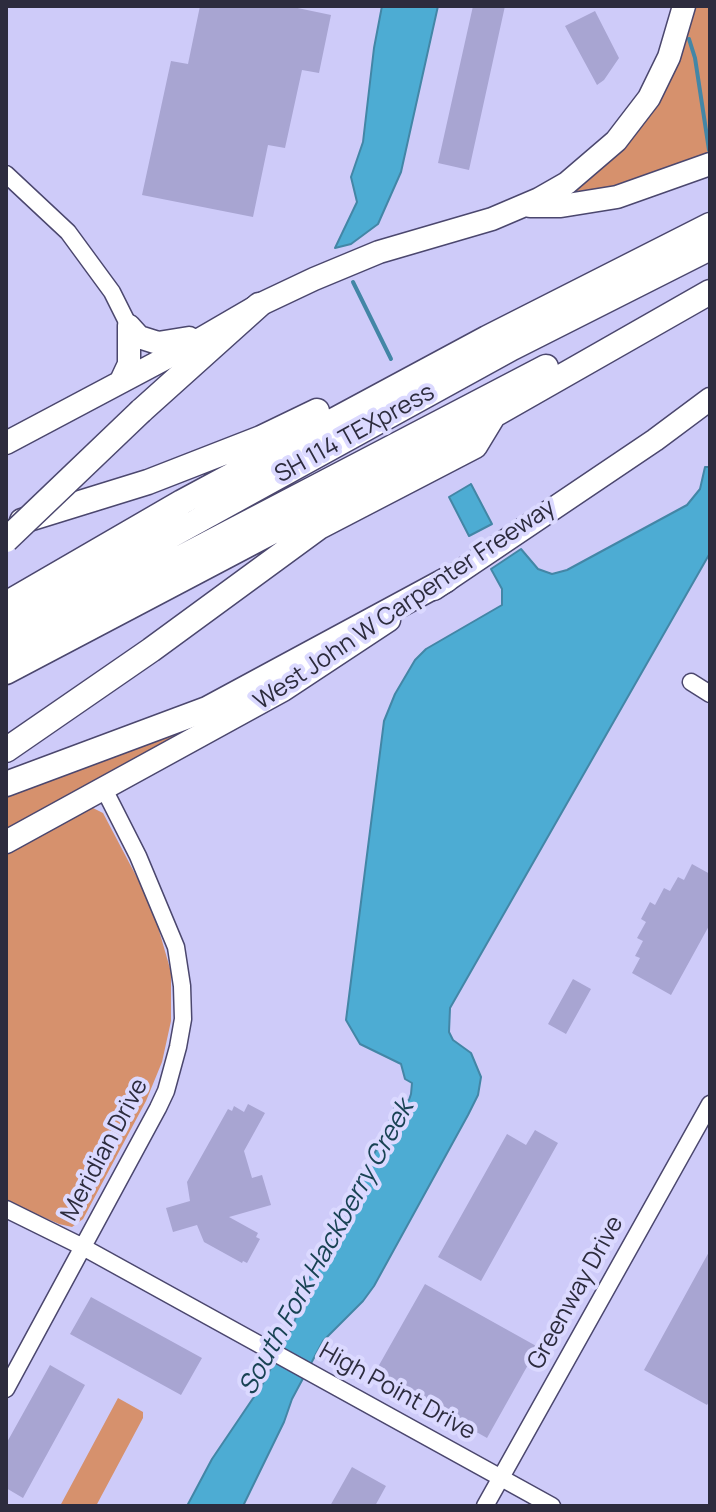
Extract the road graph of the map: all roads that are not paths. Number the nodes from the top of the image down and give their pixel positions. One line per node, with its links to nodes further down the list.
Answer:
1 (684, 6): 4 (main road)
2 (710, 164): 4 (main road)
3 (6, 174): 10 (street)
4 (526, 206): 9 (main road)
5 (710, 225): 12 (highway)
6 (710, 248): 23 (highway, SH 114 TEXpress)
7 (710, 281): 24 (highway, SH 114 TEXpress)
8 (710, 292): 15 (highway)
9 (259, 305): 11 (main road); 20 (highway, bridge)
10 (129, 326): 11 (main road); 13 (main road)
11 (213, 331): 13 (main road)
12 (487, 338): 19 (highway); 22 (highway)
13 (121, 381): 18 (main road)
14 (710, 399): 17 (main road, West John W Carpenter Freeway)
15 (494, 415): 25 (highway); 28 (highway)
16 (710, 420): 17 (main road)
17 (655, 440): 21 (main road, West John W Carpenter Freeway)
18 (6, 443)
19 (6, 526)
20 (6, 540)
21 (446, 580): 29 (highway); 30 (main road, West John W Carpenter Freeway)
22 (6, 604)
23 (6, 629)
24 (6, 649)
25 (6, 672)
26 (691, 682): 27 (street)
27 (710, 694)
28 (6, 750)
29 (6, 784)
30 (104, 789): 31 (main road, West John W Carpenter Freeway); 34 (street, Meridian Drive)
31 (6, 842)
32 (710, 1104): 36 (street, Greenway Drive)
33 (6, 1209): 34 (street, High Point Drive)
34 (81, 1246): 35 (street, Meridian Drive); 36 (street, High Point Drive)
35 (6, 1389)
36 (501, 1478): 37 (street, Greenway Drive); 38 (street, High Point Drive)
37 (485, 1506)
38 (552, 1506)

